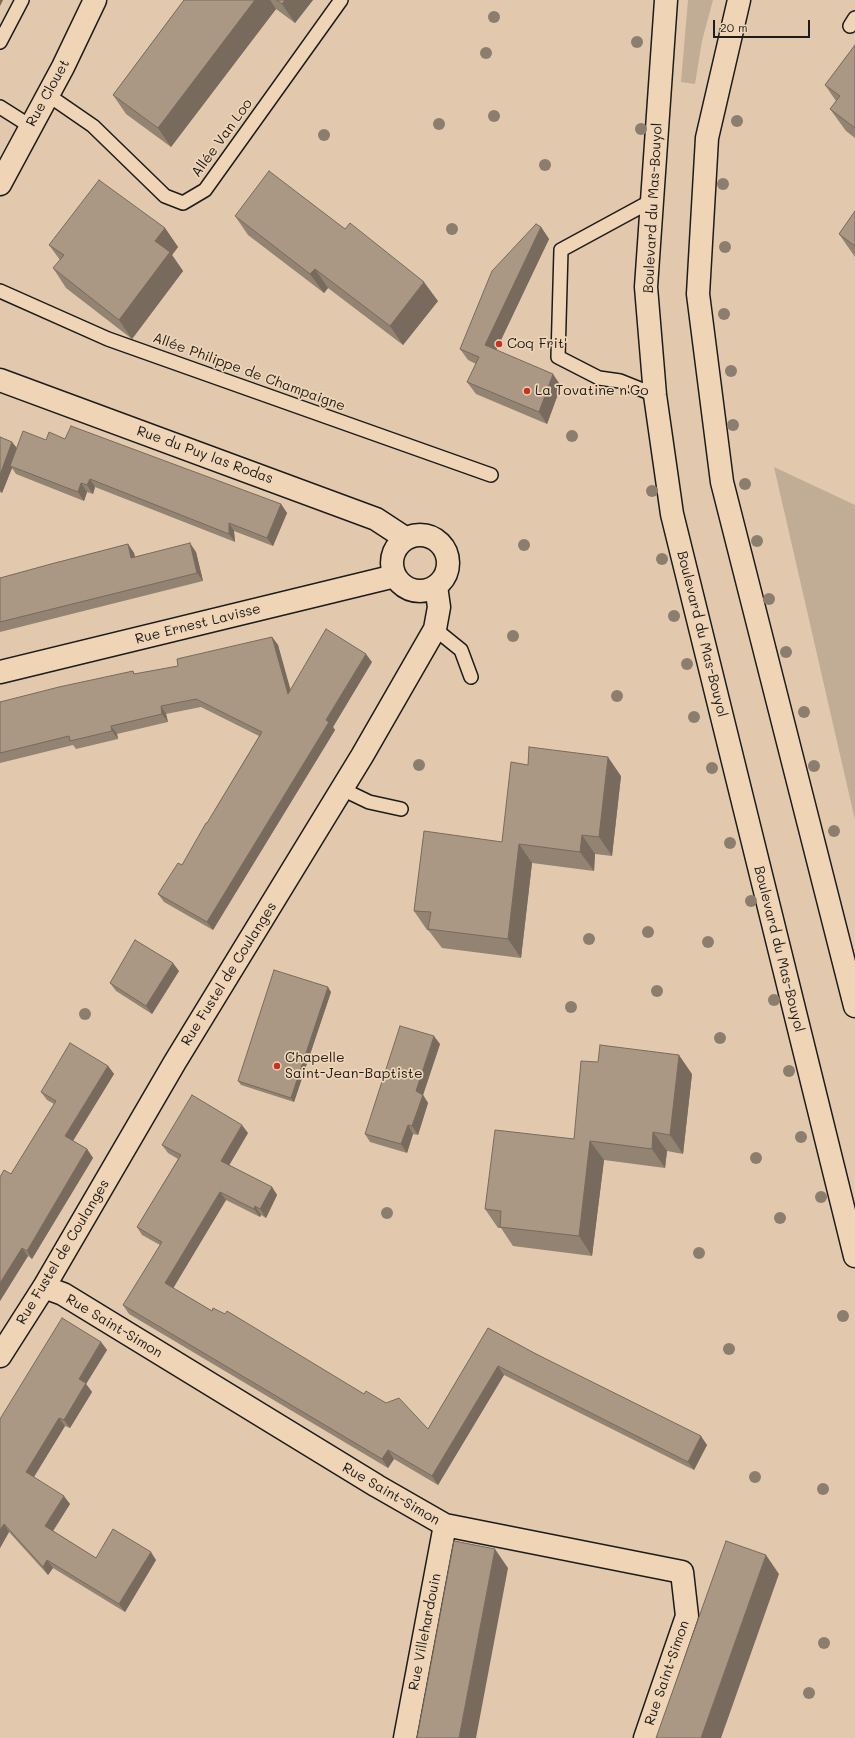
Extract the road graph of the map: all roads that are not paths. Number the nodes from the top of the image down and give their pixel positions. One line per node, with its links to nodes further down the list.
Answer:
1 (22, 0): 6 (lane)
2 (95, 0): 7 (street, Rue Clouet)
3 (341, 0): 7 (lane, Allée Van Loo)
4 (666, 0): 11 (street, Boulevard du Mas-Bouyol)
5 (740, 0): 24 (street)
6 (0, 42)
7 (48, 95): 9 (street, Rue Clouet)
8 (0, 107): 9 (lane)
9 (30, 126): 10 (street, Rue Clouet)
10 (0, 184)
11 (653, 200): 14 (street, Boulevard du Mas-Bouyol); 14 (lane)
12 (0, 291): 15 (lane, Allée Philippe de Champaigne)
13 (0, 380): 16 (street, Rue du Puy las Rodas)
14 (654, 396): 25 (street, Boulevard du Mas-Bouyol)
15 (491, 475)
16 (405, 538): 17 (street); 18 (street)
17 (395, 576): 18 (street); 20 (street, Rue Ernest Lavisse)
18 (436, 586): 19 (street, Rue Fustel de Coulanges)
19 (435, 629): 21 (lane); 22 (street, Rue Fustel de Coulanges)
20 (0, 672)
21 (471, 677)
22 (342, 789): 23 (lane); 26 (street, Rue Fustel de Coulanges)
23 (401, 809)
24 (855, 1006)
25 (855, 1256)
26 (44, 1287): 27 (street, Rue Fustel de Coulanges); 28 (street, Rue Saint-Simon)
27 (0, 1356)
28 (445, 1525): 29 (street, Rue Villehardouin); 30 (street, Rue Saint-Simon)
29 (405, 1738)
30 (645, 1738)

